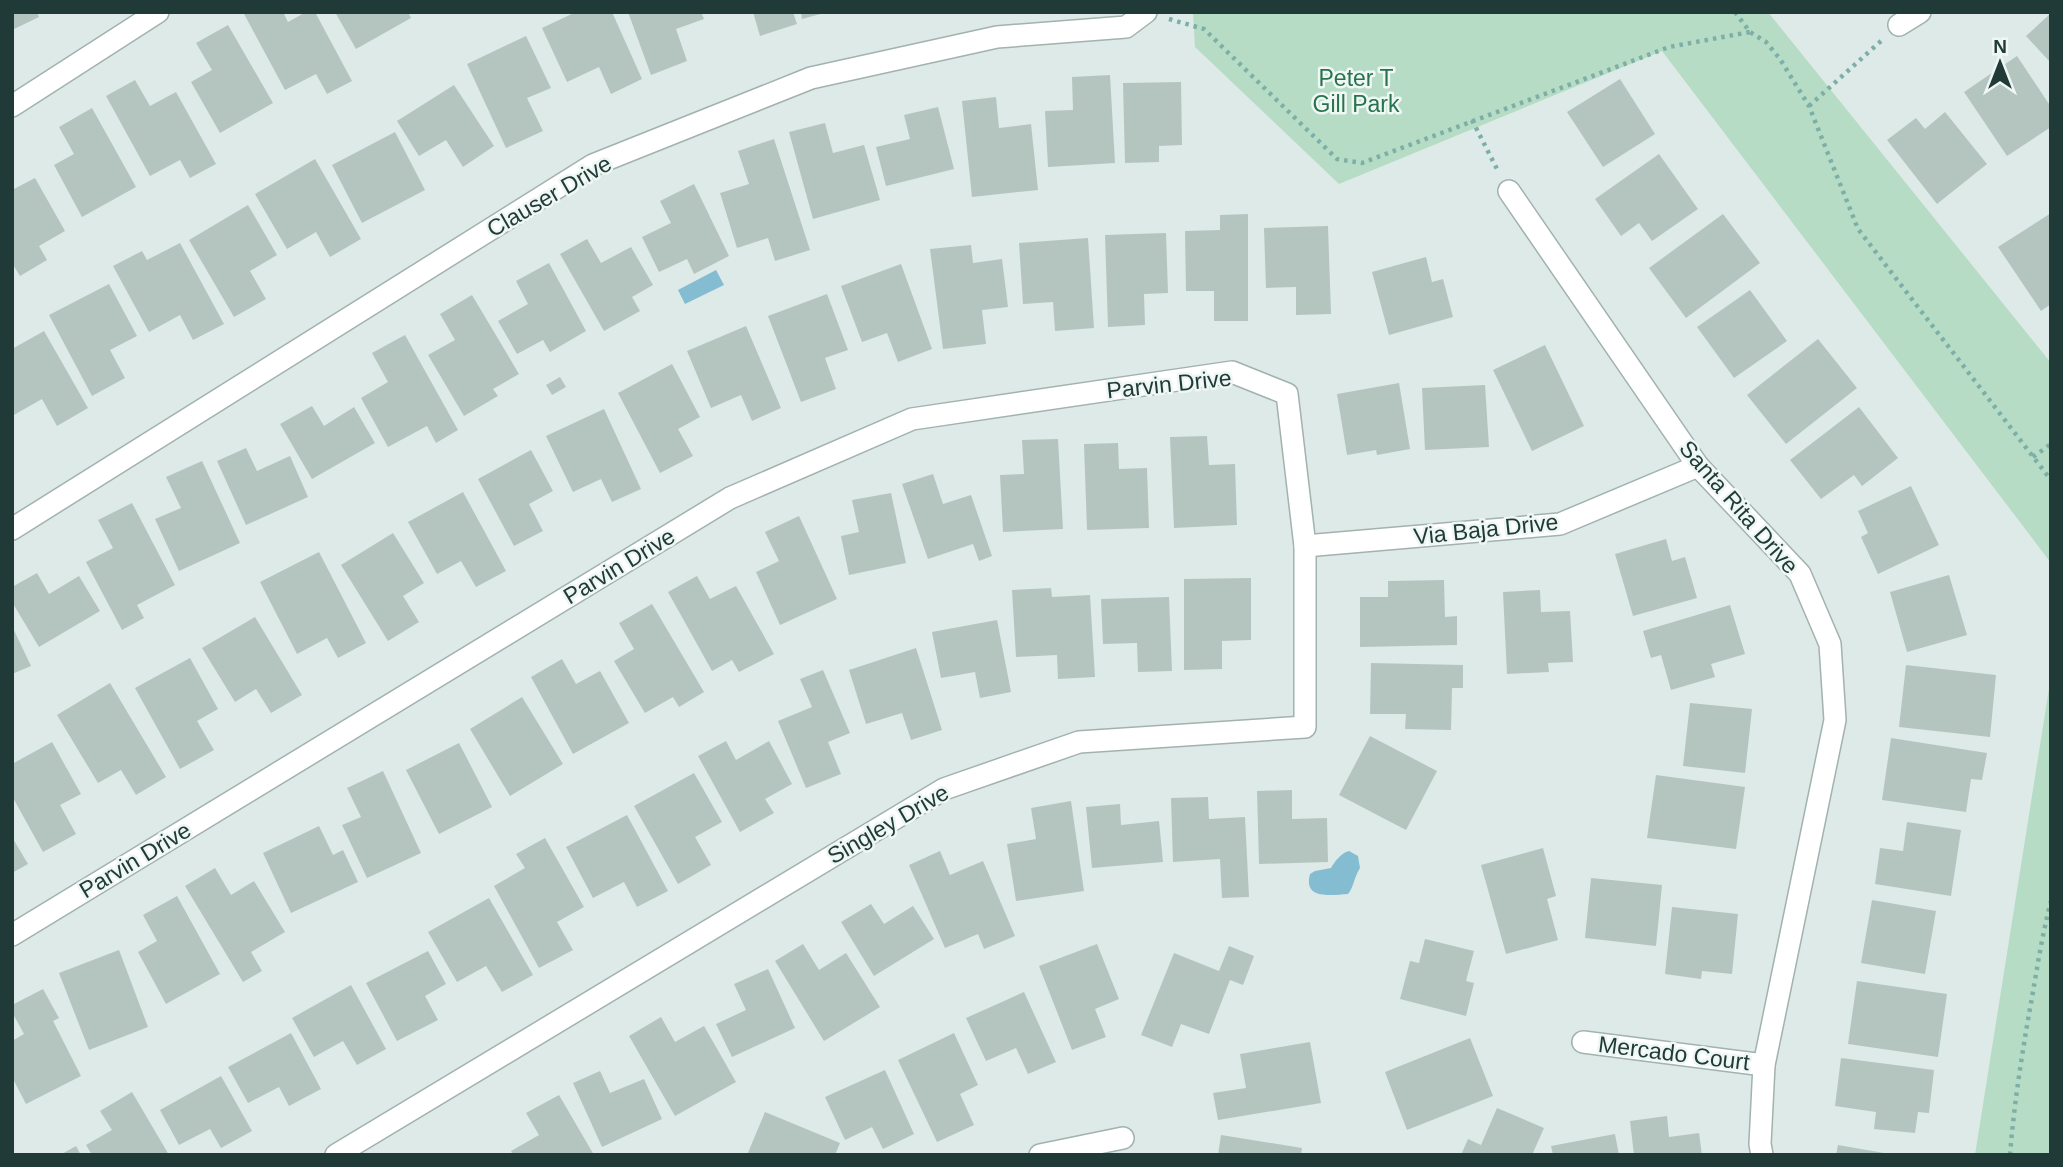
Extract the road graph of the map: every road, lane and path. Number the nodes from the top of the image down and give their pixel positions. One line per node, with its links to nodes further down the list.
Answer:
1 (158, 12): 7 (street)
2 (1735, 12): 6 (path)
3 (1920, 12): 5 (street)
4 (1153, 14): 9 (path); 16 (street, Clauser Drive)
5 (1899, 24): 8 (path)
6 (1751, 32): 8 (path); 9 (path)
7 (12, 106)
8 (1809, 106): 13 (path)
9 (1472, 120): 10 (path)
10 (1509, 191): 14 (street, Santa Rita Drive)
11 (1287, 394): 17 (street, Singley Drive); 19 (street, Parvin Drive)
12 (2051, 444): 13 (path)
13 (2033, 457): 15 (path)
14 (1698, 466): 17 (street, Via Baja Drive); 21 (street, Santa Rita Drive)
15 (2051, 480)
16 (12, 529)
17 (1305, 546): 23 (street, Singley Drive)
18 (2051, 901): 26 (path)
19 (12, 935)
20 (1583, 1042): 21 (street, Mercado Court)
21 (1765, 1065): 25 (street, Santa Rita Drive)
22 (1122, 1138): 24 (street)
23 (336, 1155)
24 (1040, 1155)
25 (1762, 1155)
26 (2010, 1155)

